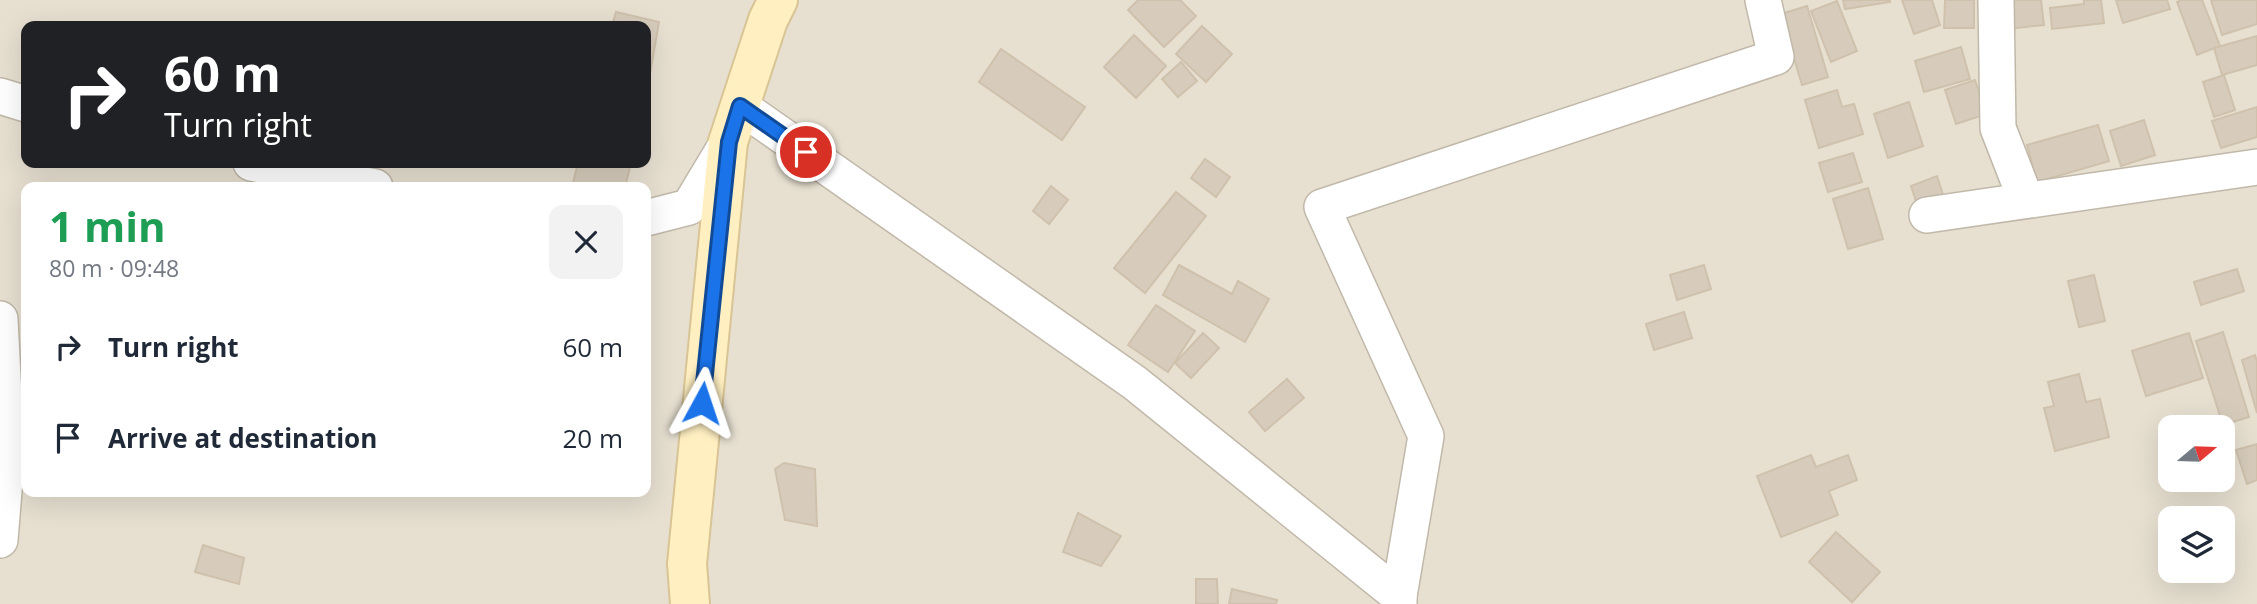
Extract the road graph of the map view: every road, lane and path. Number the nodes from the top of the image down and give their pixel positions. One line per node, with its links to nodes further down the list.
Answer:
1 (778, 0): 6 (street)
2 (1763, 0): 17 (street)
3 (1996, 0): 11 (street)
4 (0, 96): 5 (street)
5 (21, 102)
6 (740, 106): 7 (street); 17 (street)
7 (729, 142): 13 (street); 18 (street)
8 (2257, 167): 11 (street)
9 (277, 168): 10 (street)
10 (349, 182)
11 (2026, 200): 12 (street)
12 (1927, 215)
13 (651, 217)
14 (0, 319): 15 (street)
15 (4, 454): 16 (street)
16 (0, 540)
17 (1399, 600)
18 (690, 604)

